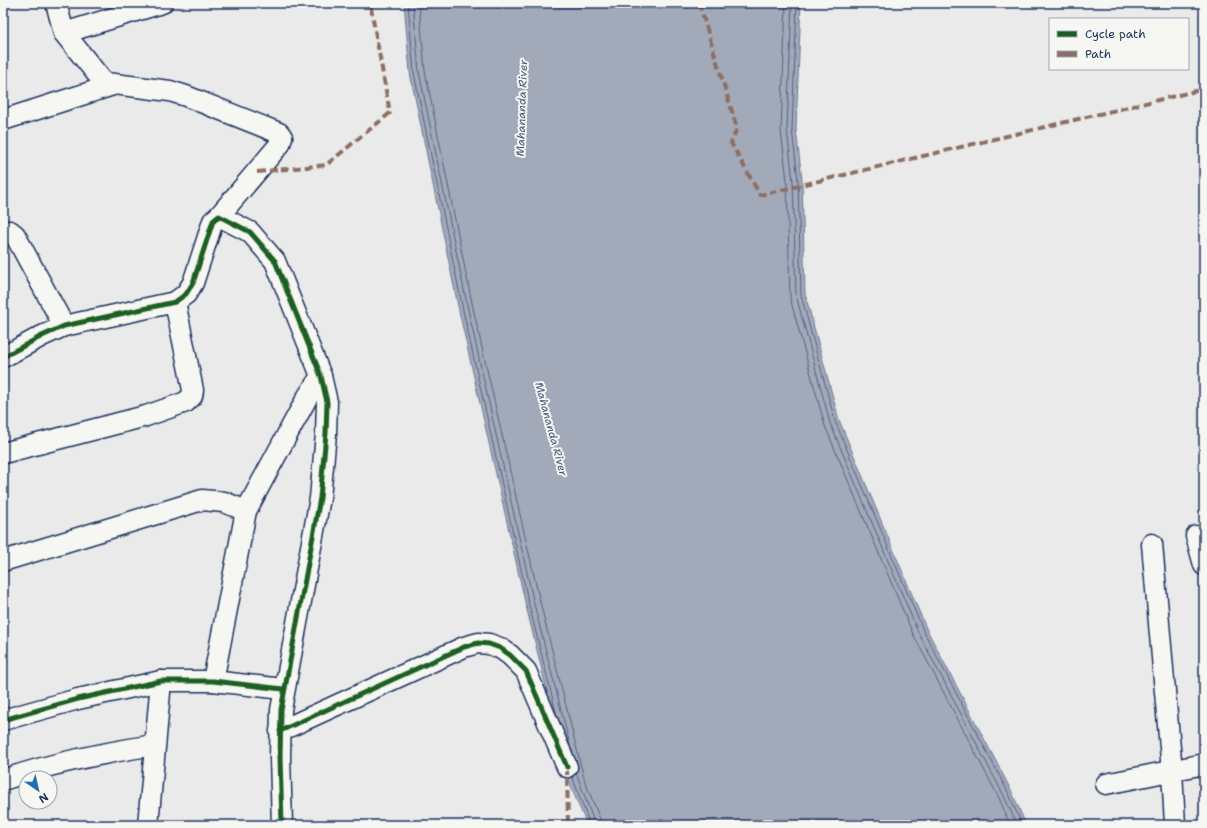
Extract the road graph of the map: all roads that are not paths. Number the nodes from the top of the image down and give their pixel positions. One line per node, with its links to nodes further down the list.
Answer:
1 (56, 3): 3 (street)
2 (162, 3): 3 (street)
3 (64, 33): 4 (street)
4 (113, 85): 5 (street); 6 (street)
5 (3, 120)
6 (219, 216): 8 (street); 11 (street)
7 (3, 232): 9 (street)
8 (175, 302): 9 (street); 12 (street)
9 (64, 326): 10 (street)
10 (3, 357)
11 (321, 376): 13 (street); 20 (street)
12 (3, 453)
13 (246, 511): 16 (street); 19 (street)
14 (1196, 536): 17 (street)
15 (1152, 544): 26 (street)
16 (3, 561)
17 (1204, 565)
18 (161, 681): 19 (street); 21 (street); 23 (street)
19 (213, 681): 20 (street)
20 (283, 689): 22 (street)
21 (3, 720)
22 (280, 731): 25 (street); 30 (street)
23 (154, 745): 27 (street); 29 (street)
24 (1204, 764): 26 (street)
25 (567, 767)
26 (1172, 771): 28 (street); 31 (street)
27 (3, 780)
28 (1106, 784)
29 (148, 825)
30 (282, 825)
31 (1175, 825)

